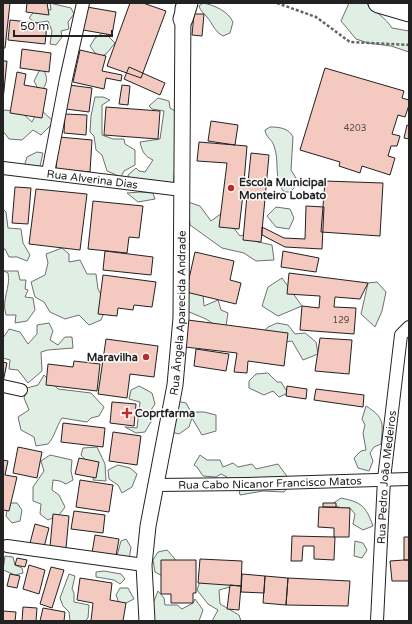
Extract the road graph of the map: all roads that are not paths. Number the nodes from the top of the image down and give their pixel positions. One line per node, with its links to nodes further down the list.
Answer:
1 (83, 3): 6 (street)
2 (378, 3): 4 (main road)
3 (184, 8): 7 (street, Rua Ângela Aparecida Andrade)
4 (409, 12)
5 (3, 168): 6 (street, Rua Alverina Dias)
6 (48, 173): 7 (street, Rua Alverina Dias)
7 (182, 190): 13 (street, Rua Ângela Aparecida Andrade)
8 (405, 331): 11 (street, Rua Pedro João Medeiros)
9 (3, 386): 10 (street)
10 (21, 390)
11 (384, 479): 12 (street, Rua Cabo Nicanor Francisco Matos); 13 (street, Rua Cabo Nicanor Francisco Matos); 17 (street, Rua Pedro João Medeiros)
12 (409, 479)
13 (156, 485): 15 (street, Rua Ângela Aparecida Andrade)
14 (7, 546): 15 (street)
15 (144, 565): 16 (street, Rua Ângela Aparecida Andrade)
16 (147, 621)
17 (377, 621)

